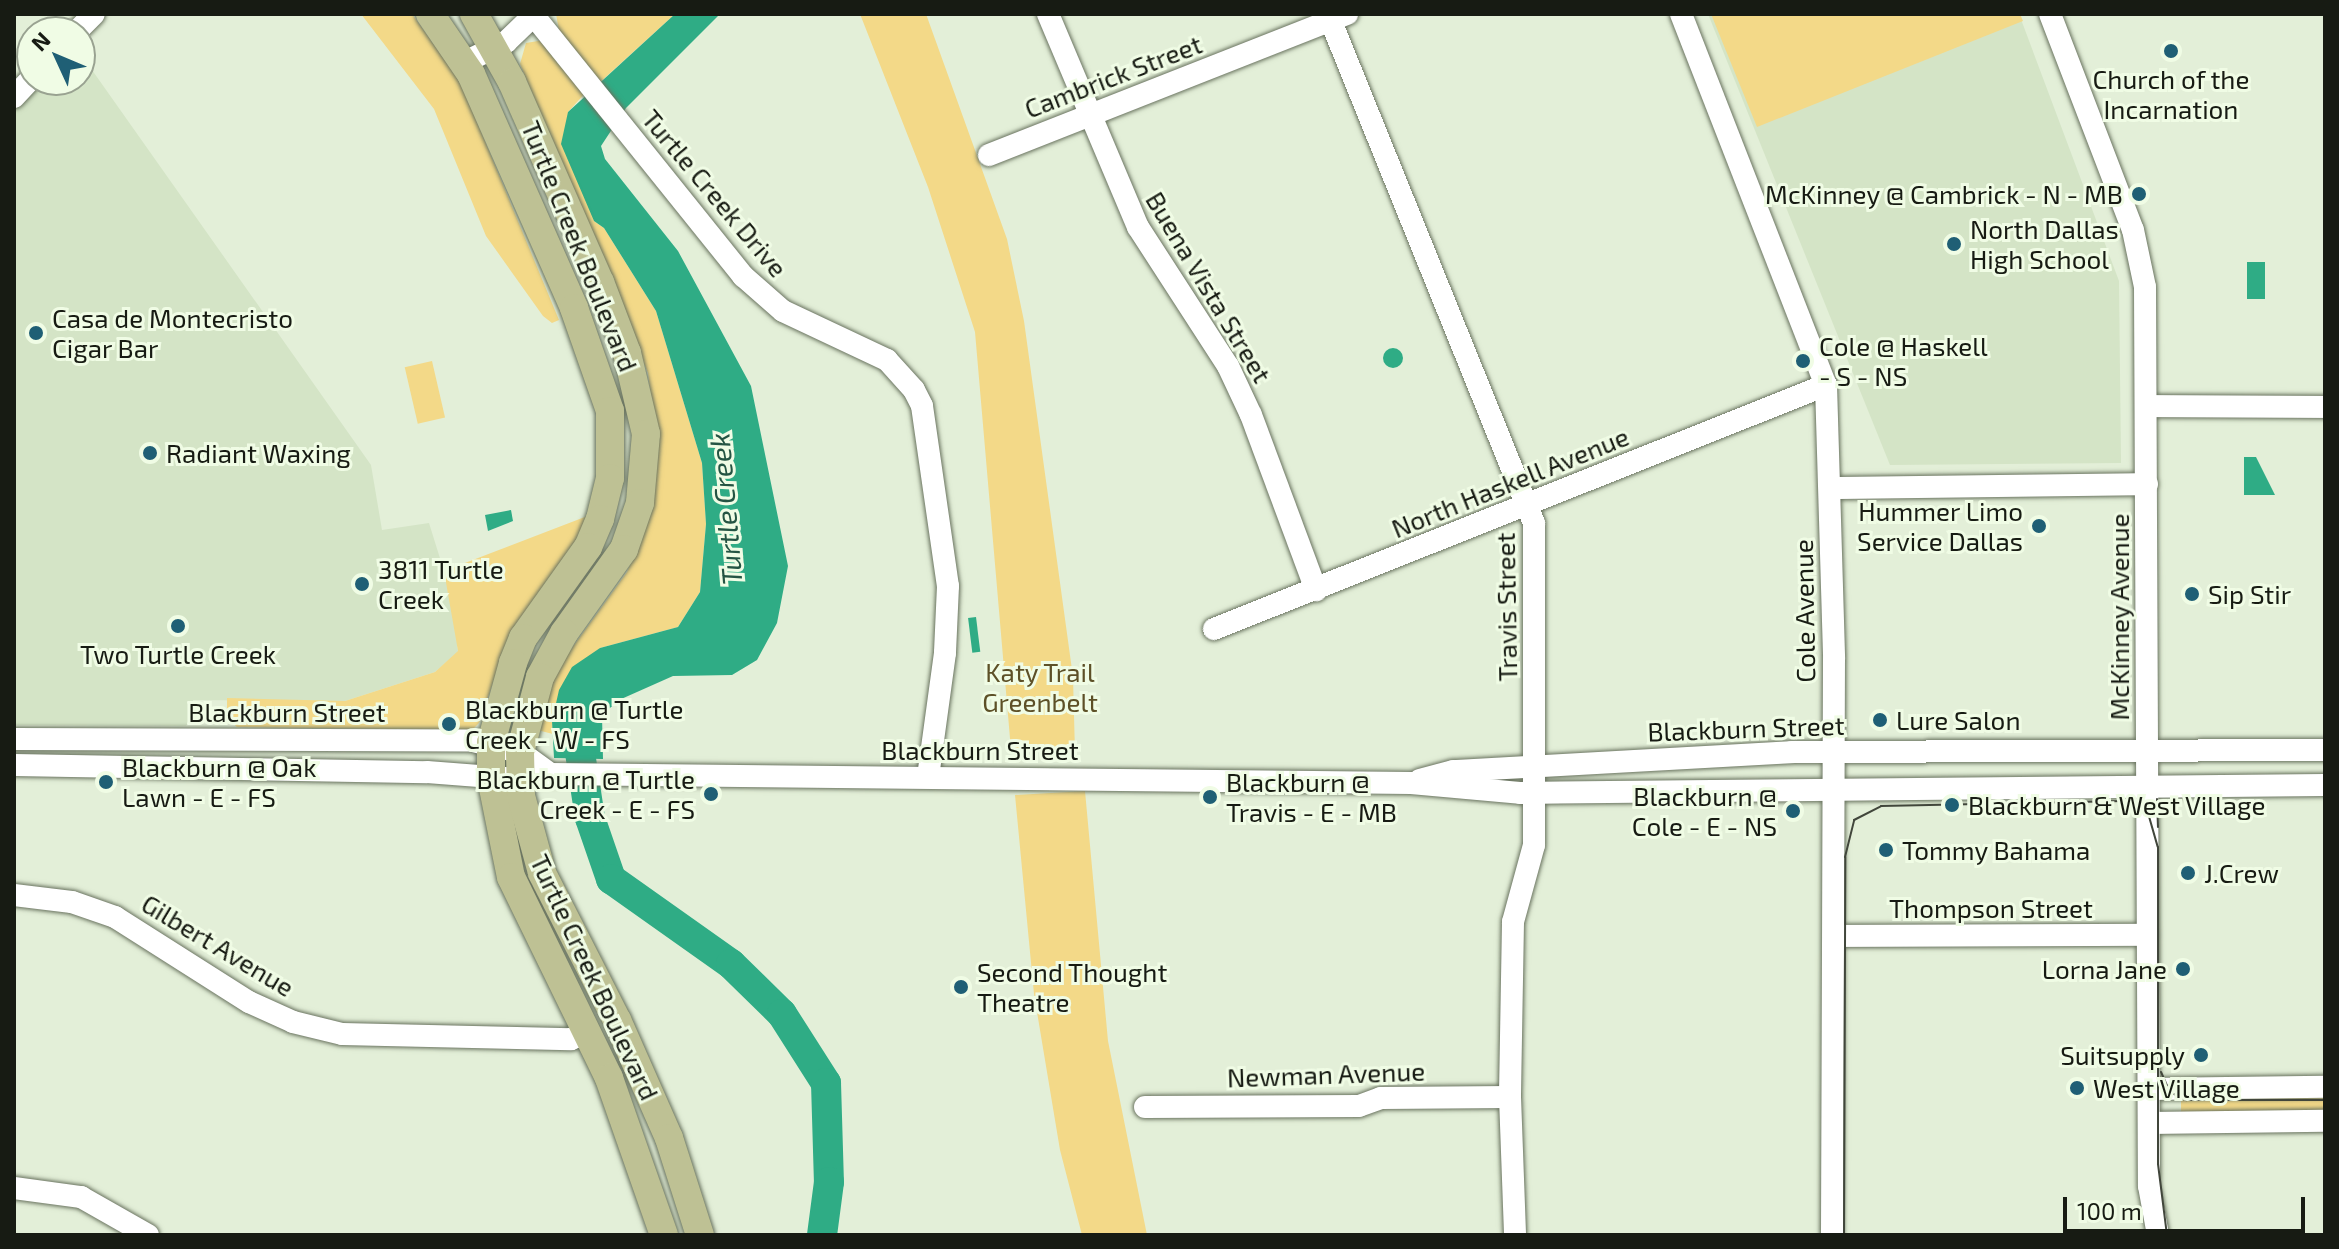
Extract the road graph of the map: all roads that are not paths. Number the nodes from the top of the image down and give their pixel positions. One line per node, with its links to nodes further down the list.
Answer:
1 (430, 14): 9 (main road, Turtle Creek Boulevard)
2 (474, 14): 8 (main road, Turtle Creek Boulevard)
3 (1048, 14): 10 (street, Buena Vista Street)
4 (1681, 14): 14 (street, Cole Avenue)
5 (2050, 14): 15 (street, McKinney Avenue)
6 (535, 15): 8 (street); 32 (street, Turtle Creek Drive)
7 (1335, 16): 10 (street, Cambrick Street); 19 (street, Travis Street)
8 (495, 47): 9 (street); 12 (main road, Turtle Creek Boulevard)
9 (465, 62): 13 (main road, Turtle Creek Boulevard)
10 (1089, 115): 11 (street, Cambrick Street); 20 (street, Buena Vista Street)
11 (989, 155)
12 (614, 318): 13 (main road); 31 (main road, Turtle Creek Boulevard)
13 (583, 329): 24 (main road, Turtle Creek Boulevard)
14 (1826, 385): 18 (street, Cole Avenue); 19 (street, North Haskell Avenue)
15 (2146, 406): 16 (street); 17 (street, McKinney Avenue)
16 (2325, 407)
17 (2147, 484): 18 (street); 27 (street, McKinney Avenue)
18 (1830, 488): 26 (street, Cole Avenue)
19 (1526, 506): 20 (street, North Haskell Avenue); 29 (street, Travis Street)
20 (1316, 590): 21 (street, North Haskell Avenue)
21 (1214, 629)
22 (14, 739): 23 (street, Blackburn Street)
23 (207, 740): 24 (street, Blackburn Street); 30 (street)
24 (491, 743): 31 (main road, Turtle Creek Boulevard)
25 (2325, 750): 27 (street, Blackburn Street)
26 (1834, 751): 27 (street, Blackburn Street); 29 (street, Blackburn Street); 36 (street, Cole Avenue)
27 (2148, 751): 34 (street, McKinney Avenue)
28 (14, 765): 30 (street)
29 (1535, 765): 33 (street, Blackburn Street); 37 (street, Travis Street)
30 (206, 767): 31 (street)
31 (510, 770): 32 (street, Blackburn Street); 41 (main road, Turtle Creek Boulevard); 42 (main road, Turtle Creek Boulevard)
32 (928, 777): 33 (street, Blackburn Street)
33 (1411, 783): 37 (street, Blackburn Street)
34 (2148, 784): 35 (street, Blackburn Street); 36 (street, Blackburn Street); 39 (street, McKinney Avenue)
35 (2325, 785)
36 (1834, 786): 37 (street, Blackburn Street); 40 (street, Cole Avenue)
37 (1535, 792): 45 (street, Travis Street)
38 (14, 895): 42 (street, Gilbert Avenue)
39 (2148, 935): 40 (street, Thompson Street); 44 (street, McKinney Avenue)
40 (1834, 936): 54 (street, Cole Avenue)
41 (617, 1020): 42 (main road); 52 (main road, Turtle Creek Boulevard)
42 (586, 1033): 51 (main road, Turtle Creek Boulevard)
43 (2325, 1087): 44 (street)
44 (2149, 1089): 48 (street, McKinney Avenue)
45 (1502, 1097): 46 (street, Newman Avenue); 53 (street, Travis Street)
46 (1145, 1107)
47 (2325, 1121): 48 (street)
48 (2149, 1123): 55 (street, McKinney Avenue)
49 (14, 1188): 50 (street)
50 (148, 1235)
51 (664, 1235)
52 (700, 1235)
53 (1515, 1235)
54 (1832, 1235)
55 (2158, 1235)

